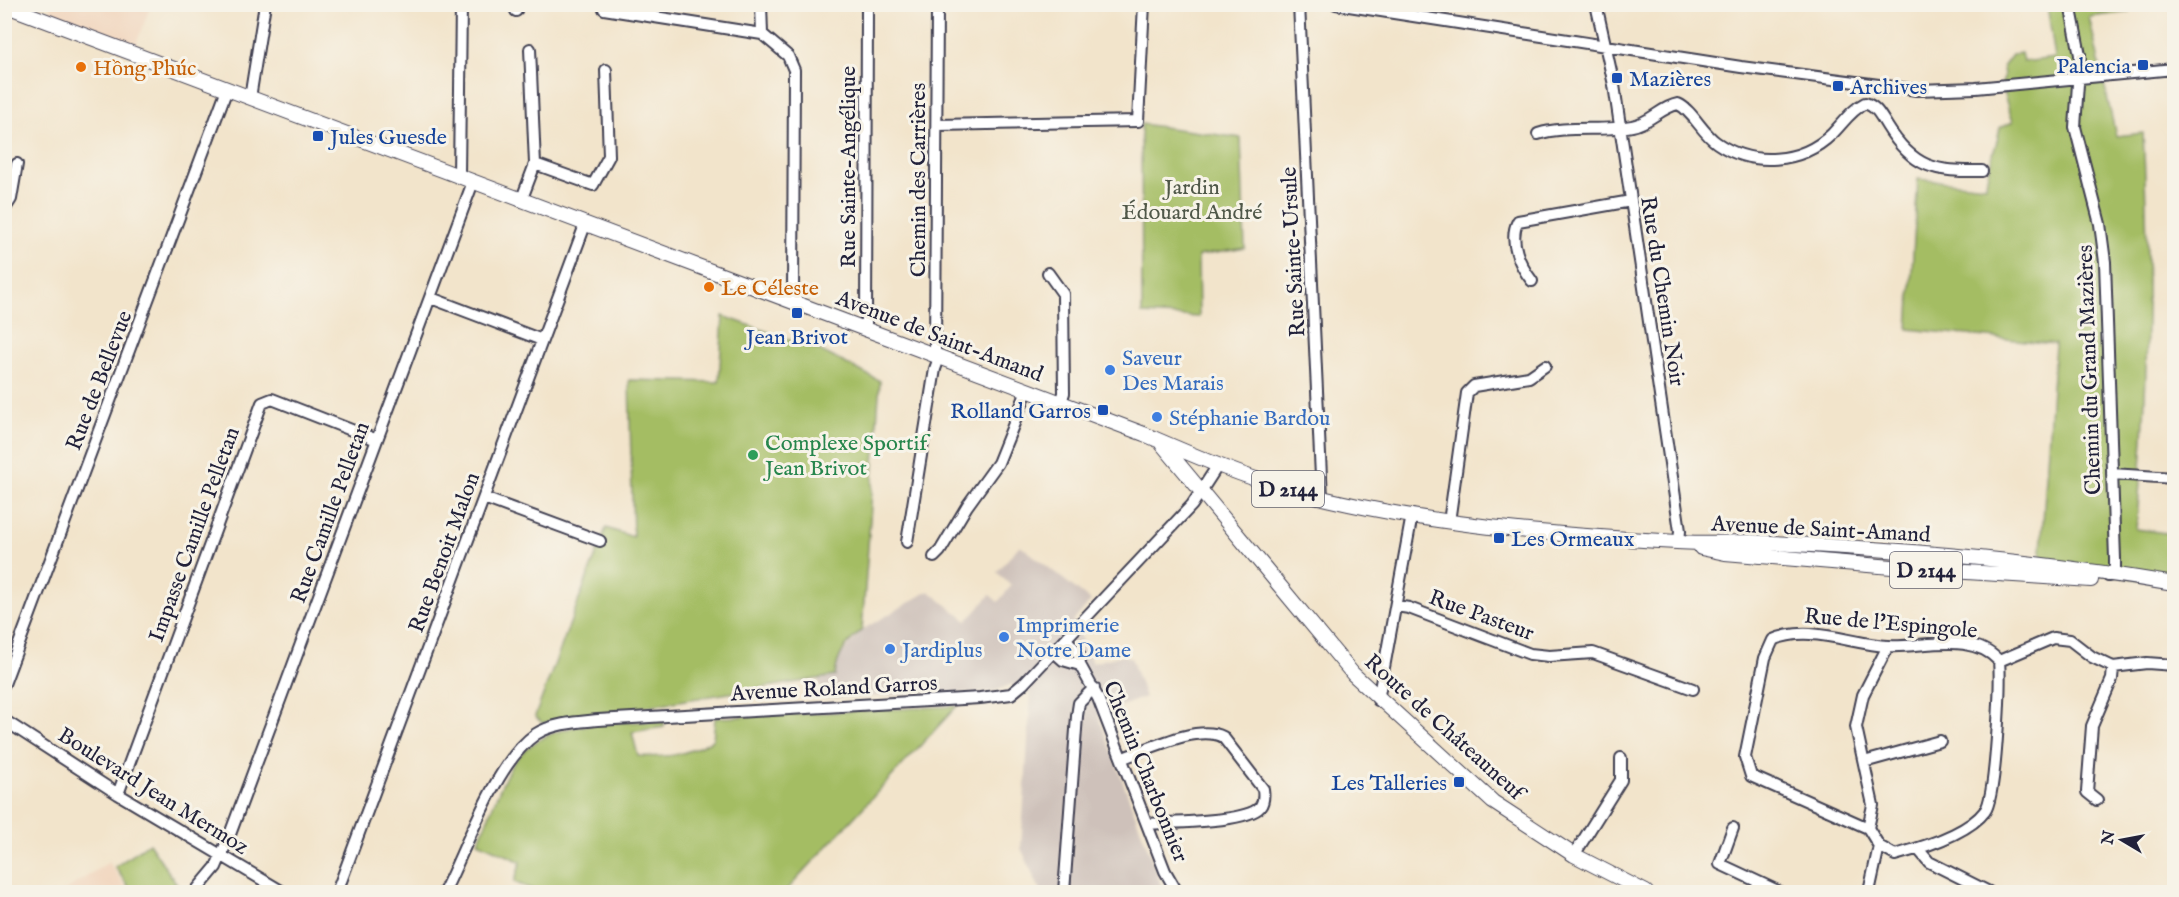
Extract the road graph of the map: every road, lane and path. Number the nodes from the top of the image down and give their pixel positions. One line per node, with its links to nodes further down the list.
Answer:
1 (265, 4): 22 (street)
2 (461, 4): 30 (street)
3 (761, 4): 14 (street)
4 (867, 4): 40 (street, Rue Sainte-Angélique)
5 (937, 4): 24 (street, Chemin des Carrières)
6 (1144, 4): 24 (street)
7 (1299, 4): 53 (street, Rue Sainte-Ursule)
8 (1336, 4): 15 (street)
9 (1596, 4): 15 (street)
10 (2070, 4): 19 (street, Chemin du Grand Mazières)
11 (4, 6): 21 (main road, Avenue de Saint-Amand)
12 (627, 8): 13 (street); 14 (street)
13 (604, 9)
14 (762, 34): 39 (street)
15 (1605, 46): 20 (street); 25 (street, Rue du Chemin Noir)
16 (530, 49): 28 (street)
17 (2175, 69): 19 (street)
18 (606, 70): 28 (street)
19 (2078, 80): 20 (street); 49 (street, Chemin du Grand Mazières)
20 (1870, 84): 23 (street)
21 (228, 89): 22 (main road, Avenue de Saint-Amand); 74 (street, Rue de Bellevue)
22 (250, 98): 30 (main road, Avenue de Saint-Amand)
23 (1868, 104): 25 (street); 29 (street)
24 (938, 125): 42 (street, Chemin des Carrières)
25 (1619, 128): 26 (street); 33 (street, Rue du Chemin Noir)
26 (1538, 134)
27 (17, 164): 34 (street)
28 (534, 164): 32 (street)
29 (1982, 171)
30 (459, 176): 31 (main road, Avenue de Saint-Amand)
31 (473, 182): 32 (main road, Avenue de Saint-Amand); 38 (street, Rue Camille Pelletan)
32 (522, 201): 35 (main road, Avenue de Saint-Amand)
33 (1631, 201): 37 (street); 58 (street, Rue du Chemin Noir)
34 (4, 210)
35 (585, 225): 39 (main road, Avenue de Saint-Amand); 41 (street, Rue Benoit Malon)
36 (1048, 273): 45 (street)
37 (1532, 281)
38 (430, 298): 41 (street); 46 (street, Rue Camille Pelletan)
39 (793, 301): 40 (main road, Avenue de Saint-Amand)
40 (866, 330): 42 (main road, Avenue de Saint-Amand)
41 (542, 340): 52 (street, Rue Benoit Malon)
42 (937, 357): 44 (main road, Avenue de Saint-Amand); 57 (street, Chemin des Carrières)
43 (1545, 366): 55 (street)
44 (1027, 391): 45 (main road, Avenue de Saint-Amand); 60 (street)
45 (1061, 402): 47 (main road, Avenue de Saint-Amand)
46 (377, 440): 83 (street, Impasse Camille Pelletan); 90 (street, Rue Camille Pelletan)
47 (1158, 440): 48 (main road, Avenue de Saint-Amand / D 2144); 51 (main road, Route de Châteauneuf)
48 (1218, 465): 51 (street, Avenue Roland Garros); 53 (main road, Avenue de Saint-Amand / D 2144)
49 (2112, 474): 50 (street); 63 (street, Chemin du Grand Mazières)
50 (2175, 478)
51 (1201, 494): 67 (street, Avenue Roland Garros); 77 (main road, Route de Châteauneuf)
52 (484, 498): 56 (street); 94 (street, Rue Benoit Malon)
53 (1322, 498): 54 (main road, Avenue de Saint-Amand / D 2144)
54 (1412, 515): 55 (main road, Avenue de Saint-Amand / D 2144); 66 (street)
55 (1449, 522): 58 (main road, Avenue de Saint-Amand / D 2144)
56 (600, 541)
57 (907, 542)
58 (1679, 542): 59 (main road, Avenue de Saint-Amand / D 2144); 62 (main road, Avenue de Saint-Amand / D 2144)
59 (1906, 552): 61 (main road, Avenue de Saint-Amand / D 2144); 62 (main road)
60 (934, 557)
61 (1968, 565): 62 (main road, Avenue de Saint-Amand / D 2144); 63 (main road, Avenue de Saint-Amand / D 2144); 64 (main road, Avenue de Saint-Amand / D 2144)
62 (1904, 568)
63 (2115, 574): 64 (street); 65 (main road, Avenue de Saint-Amand / D 2144)
64 (2095, 580): 65 (main road, Avenue de Saint-Amand / D 2144)
65 (2175, 585)
66 (1396, 606): 76 (street, Rue Pasteur); 77 (street)
67 (1066, 639): 69 (street, Avenue Roland Garros); 71 (street, Chemin Charbonnier)
68 (1888, 646): 70 (street, Rue de l'Espingole); 82 (street); 87 (street, Rue de l'Espingole)
69 (1054, 652): 71 (street, Chemin Charbonnier); 95 (street, Avenue Roland Garros)
70 (2000, 660): 73 (street); 89 (street, Rue de l'Espingole)
71 (1080, 665): 75 (street, Chemin Charbonnier)
72 (2175, 665): 73 (street)
73 (2113, 667): 84 (street)
74 (4, 684)
75 (1094, 688): 80 (street, Chemin Charbonnier); 96 (street)
76 (1693, 689)
77 (1378, 700): 91 (main road, Route de Châteauneuf)
78 (4, 720): 83 (street, Boulevard Jean Mermoz)
79 (1940, 741): 82 (street)
80 (1123, 758): 85 (street, Chemin Charbonnier); 85 (street)
81 (1621, 758): 91 (street)
82 (1864, 762): 87 (street)
83 (118, 794): 90 (street, Boulevard Jean Mermoz)
84 (2097, 800)
85 (1148, 824): 97 (street, Chemin Charbonnier)
86 (1733, 828): 99 (street)
87 (1868, 828): 88 (street)
88 (1879, 846): 89 (street, Rue de l'Espingole); 100 (street)
89 (1918, 849): 101 (street)
90 (220, 854): 92 (street, Rue Camille Pelletan); 93 (street, Boulevard Jean Mermoz)
91 (1574, 855): 98 (main road, Route de Châteauneuf)
92 (195, 892)
93 (283, 892)
94 (337, 892)
95 (444, 892)
96 (1064, 892)
97 (1177, 892)
98 (1646, 892)
99 (1780, 892)
100 (1869, 892)
101 (1989, 892)

